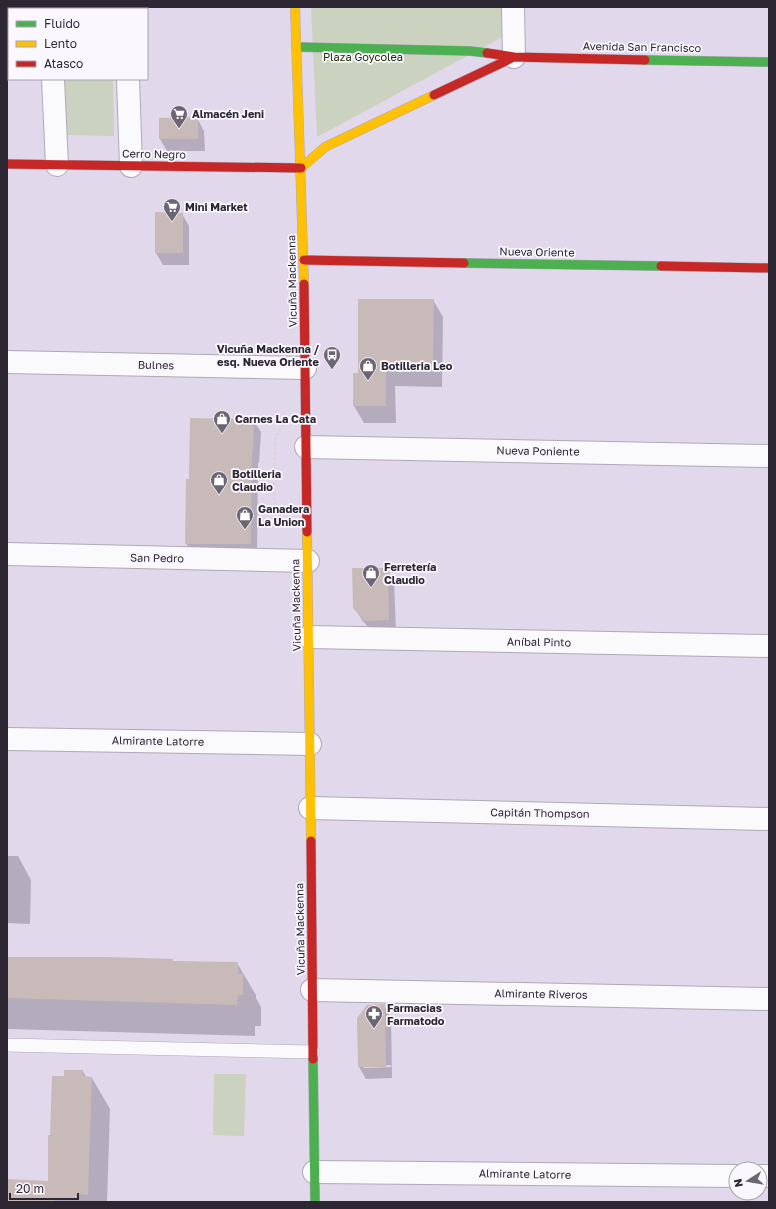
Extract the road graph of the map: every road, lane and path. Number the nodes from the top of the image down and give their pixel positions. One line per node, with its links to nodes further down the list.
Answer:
1 (295, 7): 3 (main road, Vicuña Mackenna)
2 (513, 7): 4 (street)
3 (297, 47): 4 (main road, Avenida San Francisco); 11 (main road, Vicuña Mackenna)
4 (514, 57): 5 (main road, Avenida San Francisco); 11 (main road, Avenida San Francisco)
5 (769, 62)
6 (52, 80): 9 (street)
7 (128, 80): 10 (street)
8 (7, 164): 9 (main road, Cerro Negro)
9 (57, 165): 10 (main road, Cerro Negro)
10 (131, 166): 11 (main road, Cerro Negro)
11 (301, 168): 12 (main road, Vicuña Mackenna)
12 (304, 260): 13 (main road, Nueva Oriente); 15 (main road, Vicuña Mackenna)
13 (769, 268)
14 (7, 362): 15 (street, Bulnes)
15 (305, 368): 16 (main road, Vicuña Mackenna)
16 (306, 447): 17 (street, Nueva Poniente); 19 (main road, Vicuña Mackenna)
17 (769, 456)
18 (7, 554): 19 (street, San Pedro)
19 (308, 561): 20 (main road, Vicuña Mackenna)
20 (308, 637): 21 (street, Aníbal Pinto); 23 (main road, Vicuña Mackenna)
21 (769, 646)
22 (7, 739): 23 (street, Almirante Latorre)
23 (310, 744): 24 (main road, Vicuña Mackenna)
24 (310, 808): 25 (street, Capitán Thompson); 26 (main road, Vicuña Mackenna)
25 (769, 819)
26 (312, 990): 27 (street, Almirante Riveros); 29 (main road, Vicuña Mackenna)
27 (769, 999)
28 (7, 1046): 29 (lane)
29 (313, 1052): 30 (main road, Vicuña Mackenna)
30 (314, 1172): 31 (street, Almirante Latorre); 32 (main road, Vicuña Mackenna)
31 (728, 1176)
32 (315, 1202)

